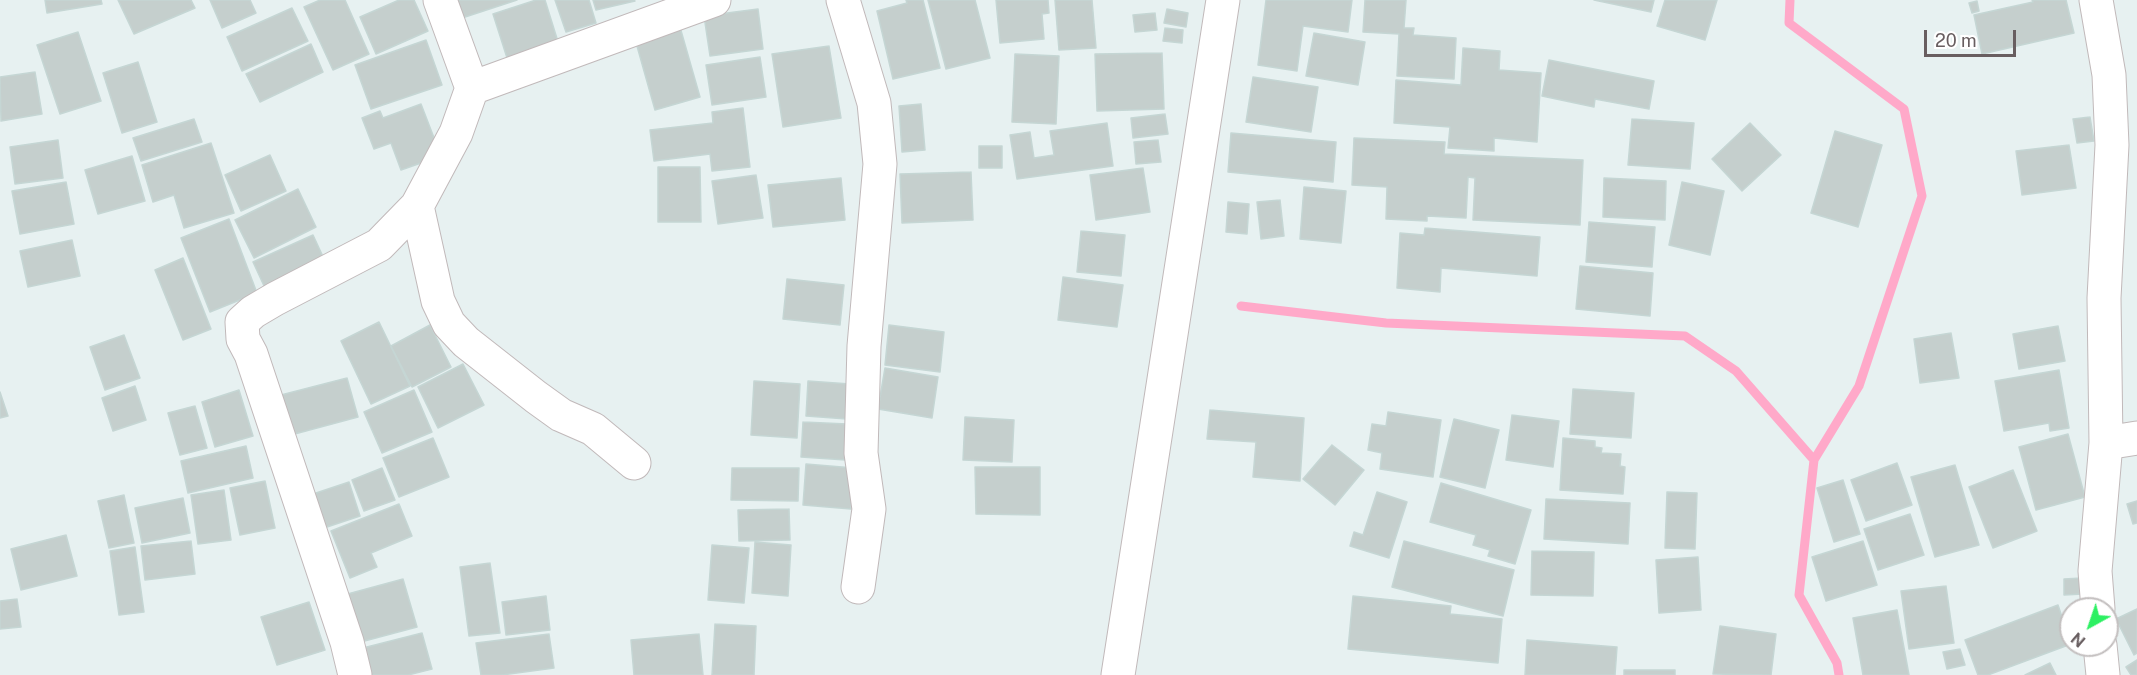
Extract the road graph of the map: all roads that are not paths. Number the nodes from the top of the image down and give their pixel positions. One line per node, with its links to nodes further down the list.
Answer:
1 (440, 0): 6 (street)
2 (714, 0): 6 (street)
3 (843, 0): 10 (street)
4 (1223, 0): 14 (street)
5 (2096, 0): 8 (street)
6 (472, 88): 7 (street)
7 (417, 206): 9 (street); 13 (street)
8 (2121, 440): 11 (street)
9 (634, 463)
10 (858, 587)
11 (2097, 597)
12 (2101, 657): 15 (street)
13 (355, 675)
14 (1118, 675)
15 (2103, 675)

